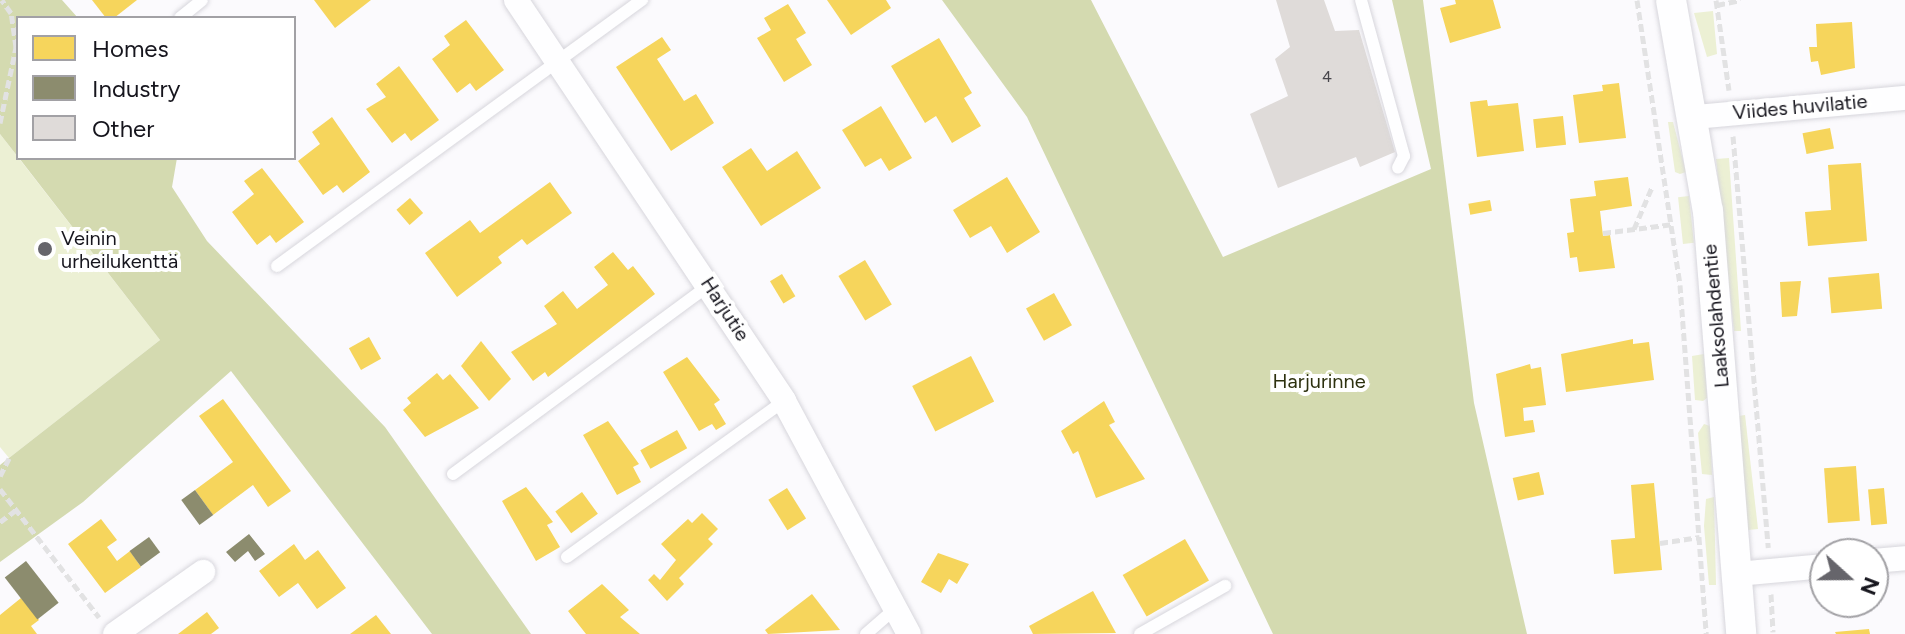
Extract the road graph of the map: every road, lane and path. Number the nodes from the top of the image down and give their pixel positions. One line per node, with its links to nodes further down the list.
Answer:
1 (2, 0): 14 (path)
2 (202, 0): 10 (lane)
3 (516, 0): 11 (street, Harjutie)
4 (642, 0): 11 (lane)
5 (1361, 0): 15 (lane)
6 (1637, 0): 17 (path)
7 (1671, 0): 13 (street, Laaksolahdentie)
8 (1740, 0): 9 (path)
9 (1717, 5)
10 (182, 16)
11 (560, 62): 20 (lane); 21 (street, Harjutie)
12 (1905, 98): 13 (street, Viides huvilatie)
13 (1695, 117): 34 (street, Laaksolahdentie)
14 (0, 123)
15 (1398, 168)
16 (1652, 187): 18 (path)
17 (1673, 224): 18 (path); 29 (path)
18 (1634, 229): 19 (path)
19 (1603, 233)
20 (277, 266)
21 (709, 285): 22 (street, Harjutie); 24 (lane)
22 (784, 401): 31 (lane); 36 (street, Harjutie)
23 (9, 458): 25 (path)
24 (453, 474)
25 (0, 476)
26 (0, 489): 27 (path)
27 (16, 510): 28 (path); 37 (path)
28 (0, 522)
29 (1700, 537): 30 (path); 41 (path)
30 (1660, 543)
31 (567, 557)
32 (1809, 567): 34 (street)
33 (203, 572): 37 (street)
34 (1737, 574): 42 (street, Laaksolahdentie)
35 (1225, 586): 40 (lane)
36 (895, 609): 38 (lane); 39 (street, Harjutie)
37 (109, 628)
38 (866, 634)
39 (909, 634)
40 (1140, 634)
41 (1706, 634)
42 (1741, 634)

